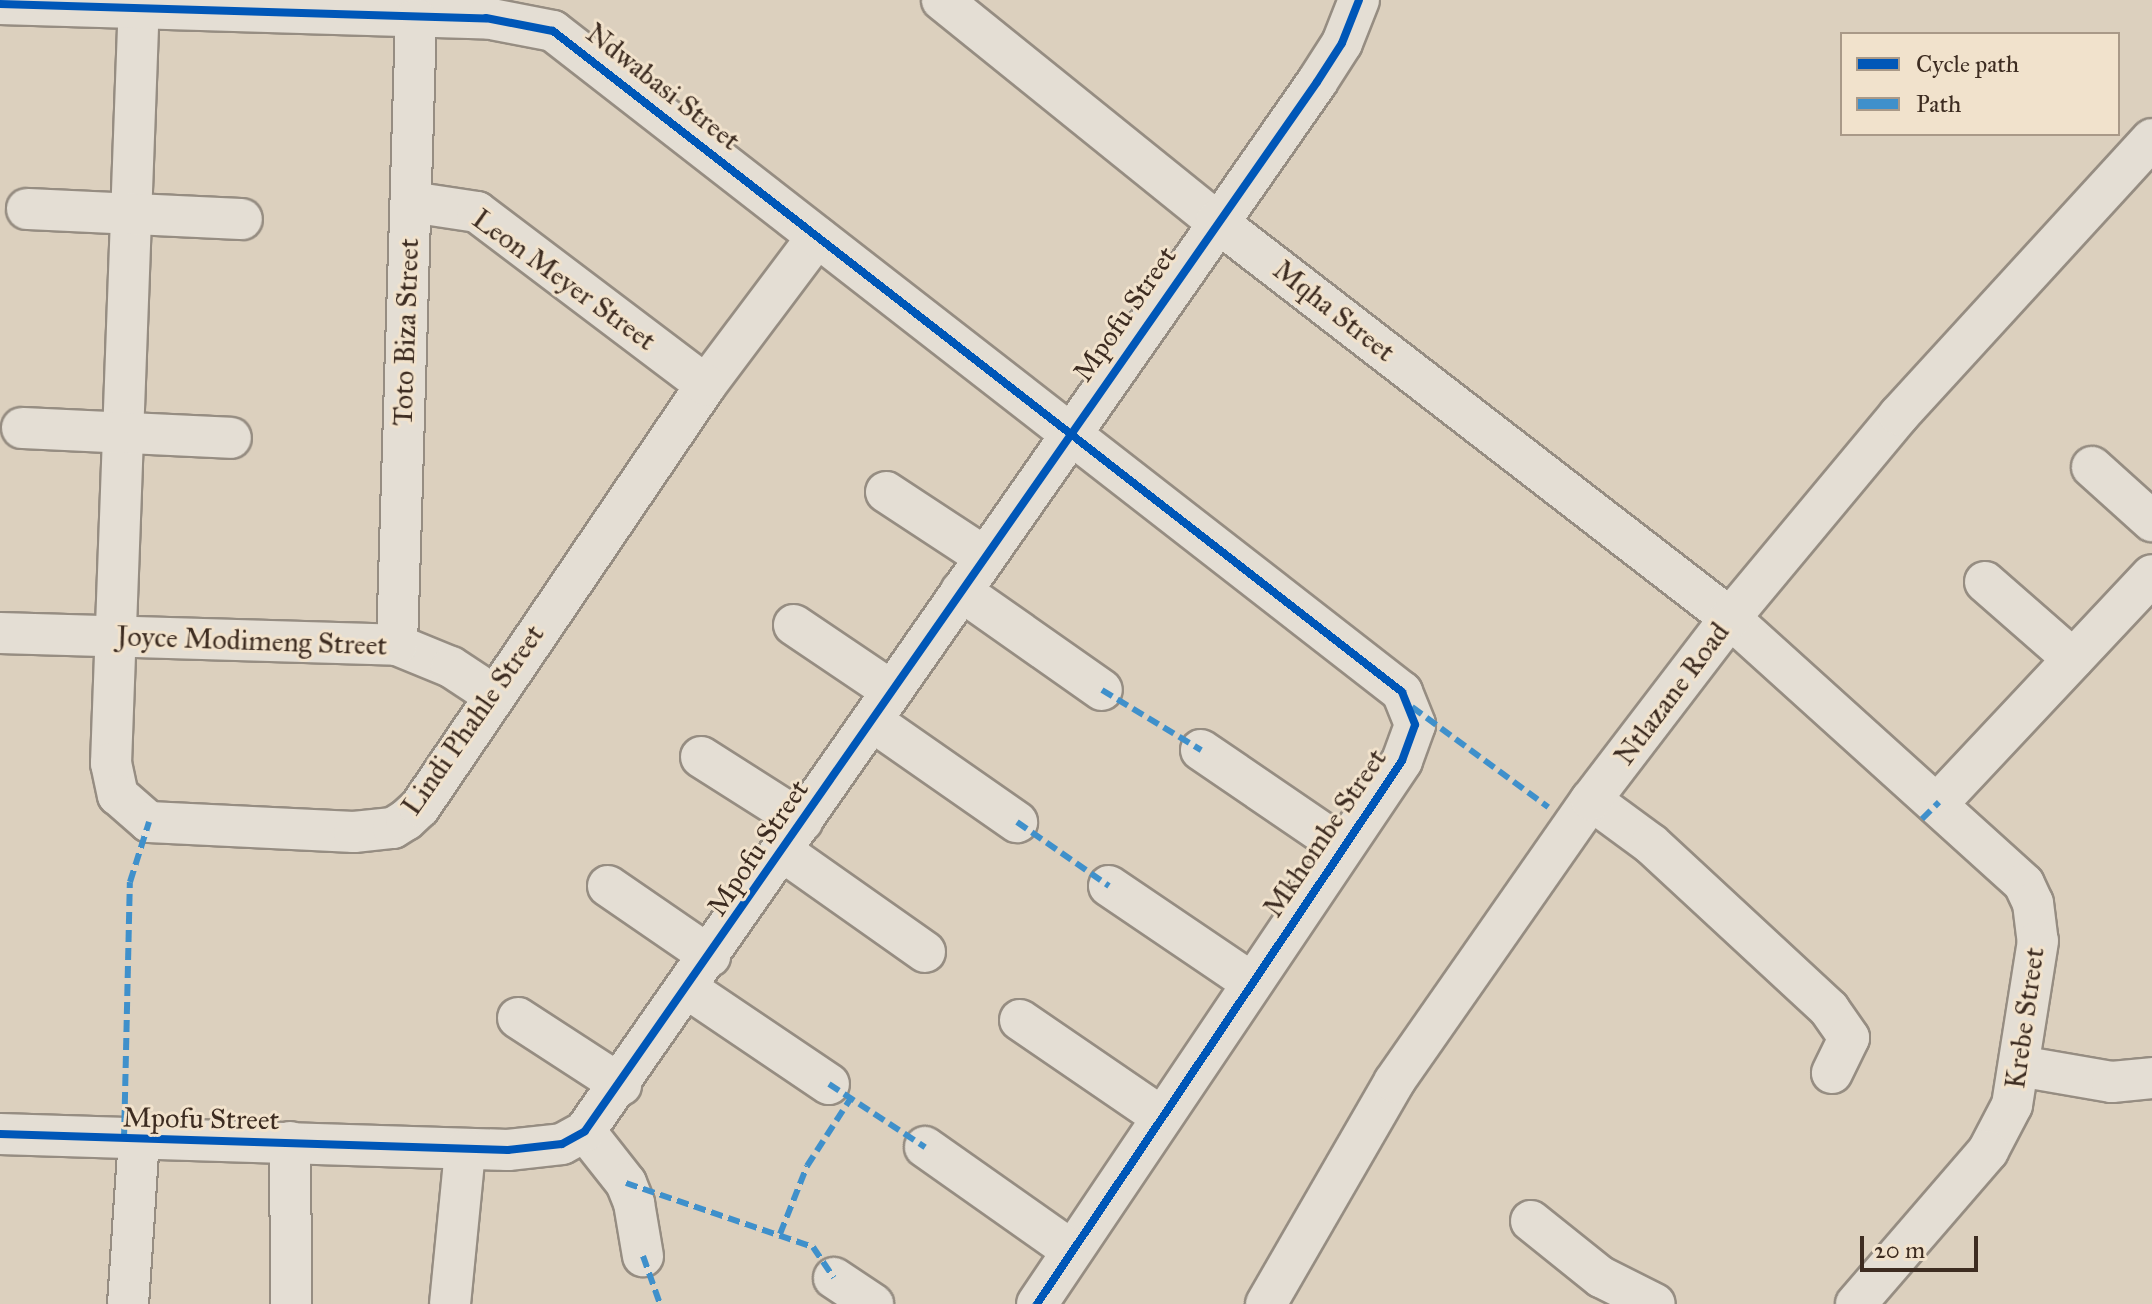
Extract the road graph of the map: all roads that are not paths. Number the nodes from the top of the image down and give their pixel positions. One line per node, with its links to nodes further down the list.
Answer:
1 (942, 0): 11 (street, Mqha Street)
2 (1359, 0): 11 (street, Mpofu Street)
3 (0, 4): 4 (street, Ndwabasi Street)
4 (138, 4): 5 (street, Ndwabasi Street); 9 (street, Lindi Phahle Street)
5 (416, 19): 7 (street, Toto Biza Street); 12 (street, Ndwabasi Street)
6 (2152, 139): 25 (street, Ntlazane Road)
7 (411, 202): 13 (street, Leon Meyer Street); 29 (street, Toto Biza Street)
8 (27, 209): 9 (street)
9 (134, 214): 10 (street); 16 (street, Lindi Phahle Street)
10 (242, 219)
11 (1216, 221): 15 (street, Mpofu Street); 25 (street, Mqha Street)
12 (817, 237): 13 (street, Lindi Phahle Street); 15 (street, Ndwabasi Street)
13 (706, 385): 32 (street, Lindi Phahle Street)
14 (22, 428): 16 (street)
15 (1070, 432): 21 (street, Mpofu Street); 40 (street, Mkhombe Street)
16 (126, 433): 17 (street); 28 (street, Lindi Phahle Street)
17 (231, 438)
18 (2092, 467): 20 (street)
19 (886, 492): 21 (street)
20 (2152, 521)
21 (985, 557): 24 (street, Mpofu Street)
22 (2152, 575): 30 (street)
23 (1985, 582): 30 (street)
24 (961, 591): 31 (street); 33 (street, Mpofu Street)
25 (1730, 618): 36 (street, Ntlazane Road); 37 (street, Krebe Street)
26 (794, 625): 33 (street)
27 (0, 633): 28 (street, Joyce Modimeng Street)
28 (118, 637): 29 (street, Joyce Modimeng Street); 32 (street, Lindi Phahle Street)
29 (397, 645): 32 (street, Joyce Modimeng Street)
30 (2073, 659): 37 (street)
31 (1102, 690)
32 (492, 694)
33 (882, 706): 38 (street); 39 (street, Mpofu Street)
34 (1201, 750): 40 (street, Mkhombe Street)
35 (701, 757): 39 (street, Mpofu Street)
36 (1591, 800): 50 (street); 70 (street, Ntlazane Road)
37 (1939, 802): 49 (street, Krebe Street)
38 (1017, 822)
39 (792, 836): 43 (street, Mpofu Street); 44 (street, Mpofu Street)
40 (1343, 847): 45 (street, Mkhombe Street)
41 (608, 886): 44 (street, Mpofu Street)
42 (1109, 886): 45 (street)
43 (925, 952)
44 (710, 956): 46 (street, Mpofu Street)
45 (1251, 982): 54 (street, Mkhombe Street)
46 (688, 989): 52 (street); 53 (street, Mpofu Street)
47 (518, 1018): 53 (street)
48 (1020, 1020): 54 (street)
49 (2019, 1066): 51 (street); 72 (street, Krebe Street)
50 (1832, 1073)
51 (2152, 1078)
52 (829, 1084)
53 (621, 1085): 55 (street, Mpofu Street)
54 (1160, 1116): 62 (street, Mkhombe Street)
55 (585, 1131): 60 (street, Mpofu Street); 63 (street)
56 (0, 1134): 57 (street, Mpofu Street)
57 (139, 1140): 58 (street, Mpofu Street); 65 (street, Mpofu Street)
58 (290, 1142): 60 (street, Mpofu Street); 66 (street, Mpofu Street)
59 (925, 1147): 62 (street)
60 (465, 1150): 67 (street)
61 (1531, 1221): 71 (street)
62 (1071, 1250): 69 (street, Mkhombe Street)
63 (643, 1256)
64 (834, 1278): 68 (street)
65 (128, 1304)
66 (291, 1304)
67 (450, 1304)
68 (873, 1304)
69 (1037, 1304)
70 (1266, 1304)
71 (1655, 1304)
72 (1856, 1304)

